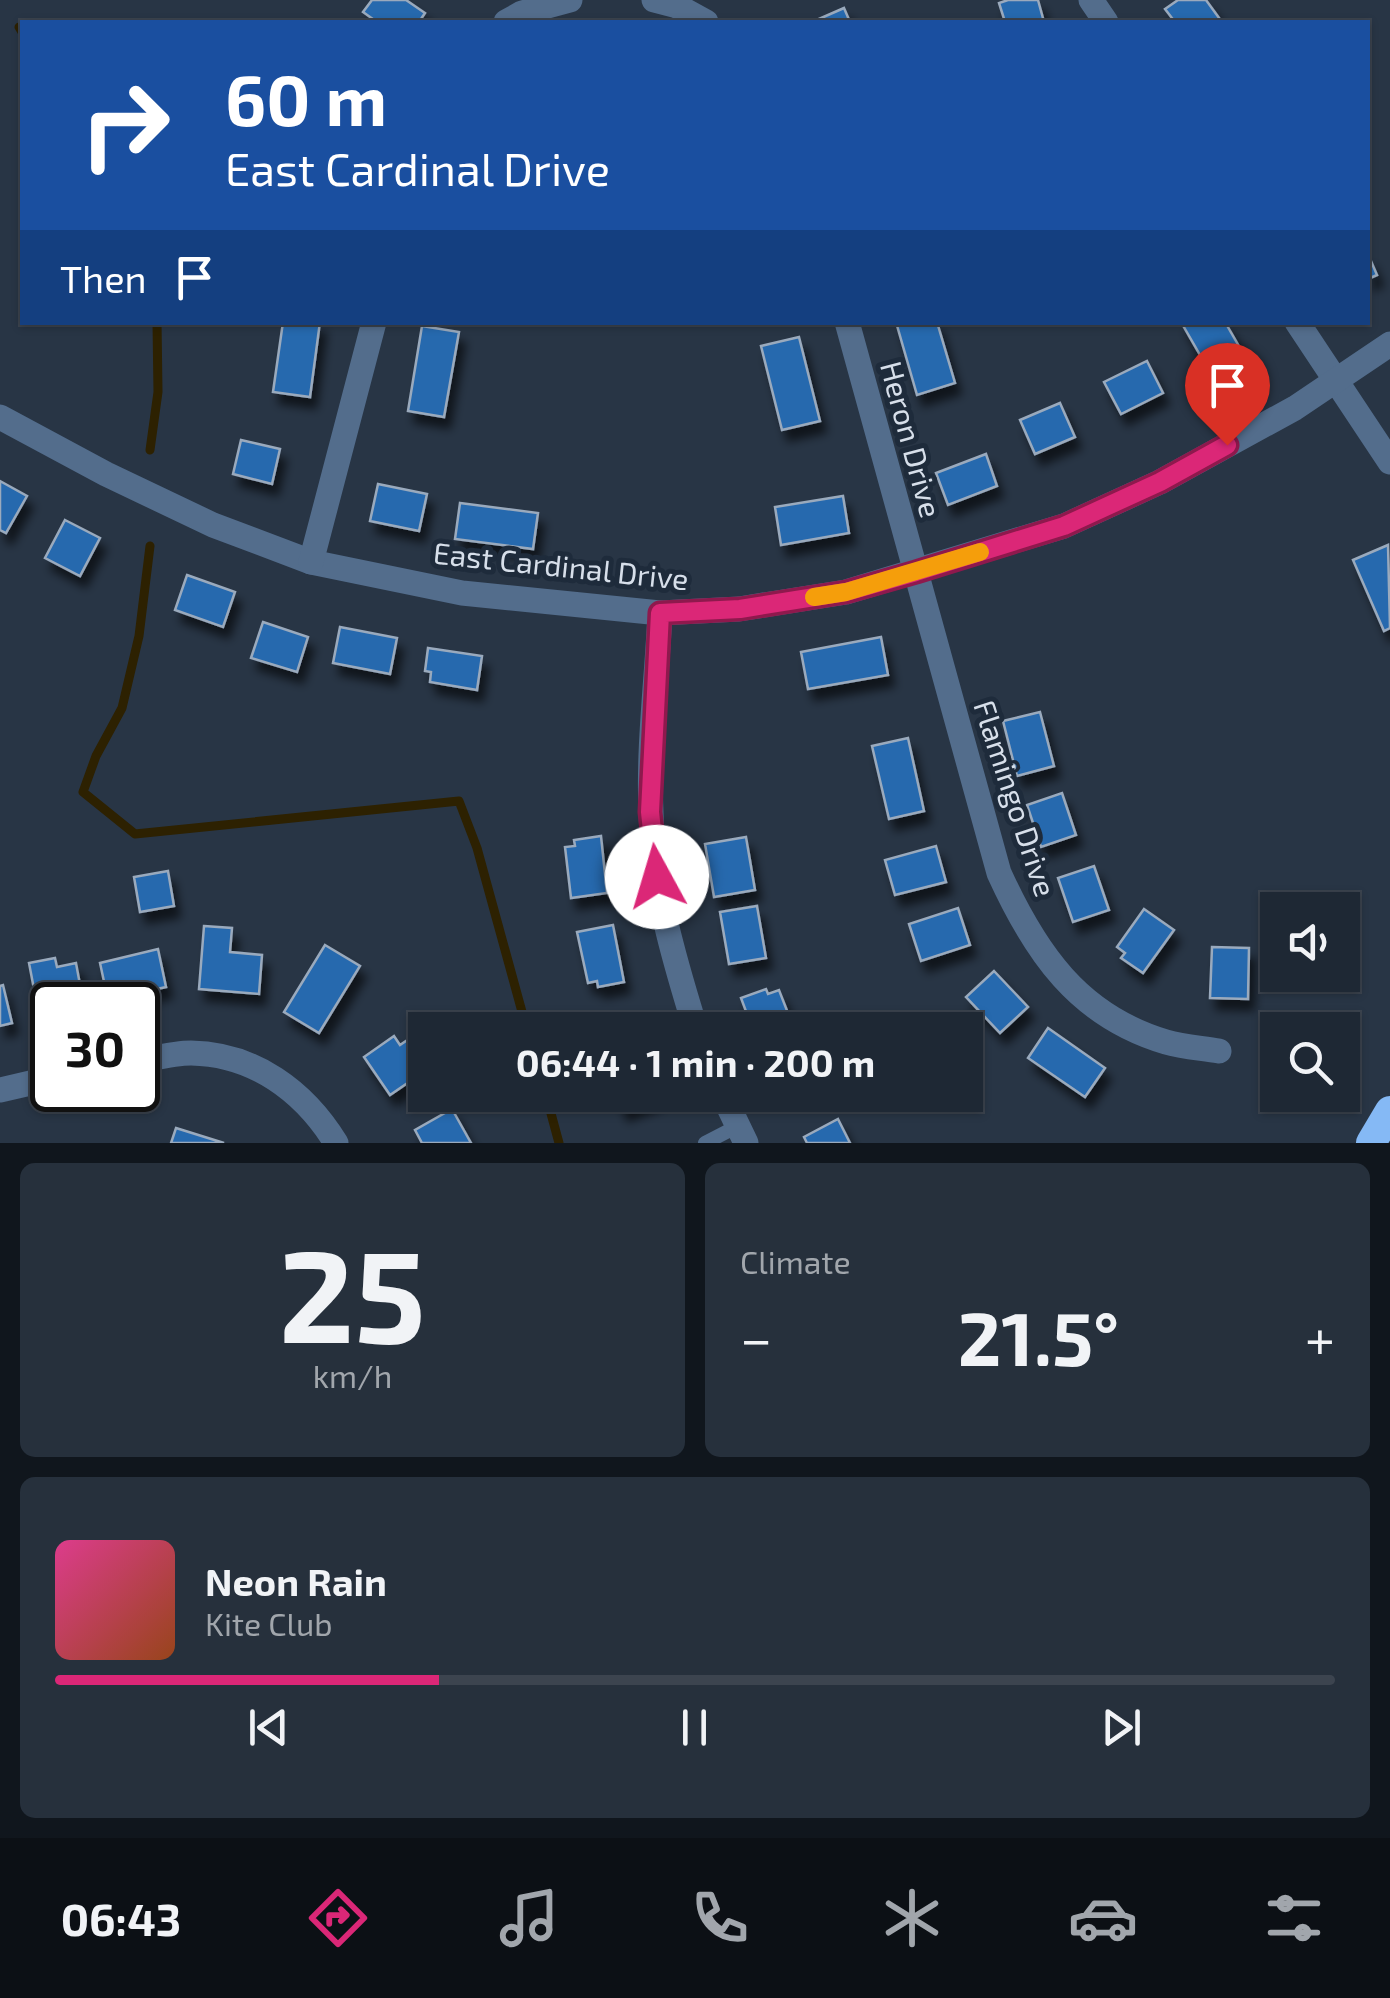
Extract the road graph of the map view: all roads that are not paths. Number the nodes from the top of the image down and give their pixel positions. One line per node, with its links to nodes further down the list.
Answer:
1 (570, 0): 3 (street)
2 (654, 0): 4 (street)
3 (509, 20)
4 (702, 20)
5 (373, 325): 12 (street)
6 (847, 325): 13 (street, Heron Drive)
7 (1299, 325): 9 (street)
8 (1390, 344): 9 (street, East Cardinal Drive)
9 (1334, 381): 11 (street); 13 (street, East Cardinal Drive)
10 (0, 416): 12 (street, East Cardinal Drive)
11 (1390, 462)
12 (311, 562): 14 (street, East Cardinal Drive)
13 (916, 572): 14 (street, East Cardinal Drive); 16 (street, Flamingo Drive)
14 (660, 613): 15 (street)
15 (690, 1012)
16 (1219, 1051)
17 (160, 1058): 23 (street)
18 (30, 1083): 19 (street)
19 (0, 1090)
20 (1390, 1111): 25 (highway)
21 (730, 1112): 22 (street)
22 (741, 1135): 24 (lane)
23 (336, 1143)
24 (704, 1143)
25 (1372, 1143)

